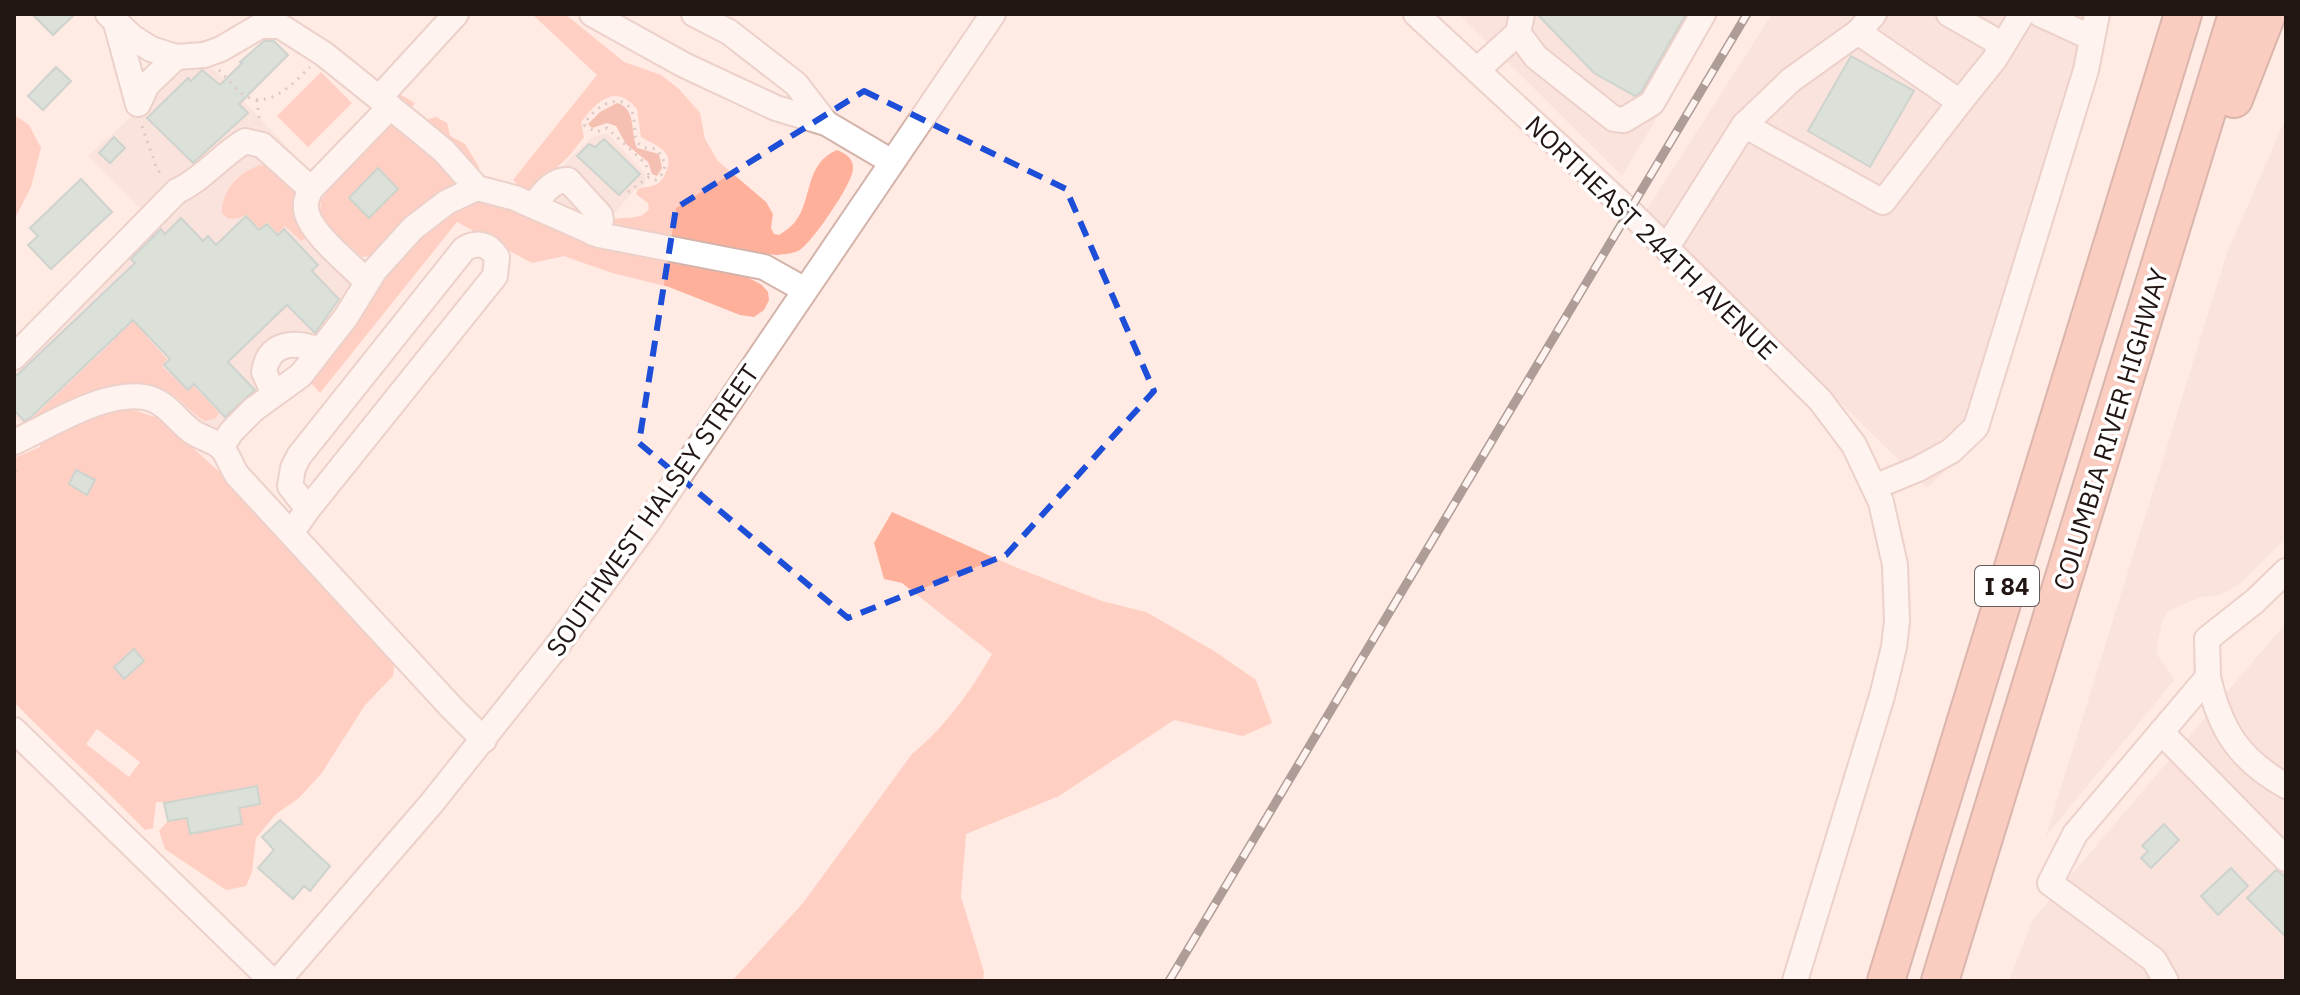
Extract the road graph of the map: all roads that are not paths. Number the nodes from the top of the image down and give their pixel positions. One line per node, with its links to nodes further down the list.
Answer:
1 (456, 14): 21 (street)
2 (592, 14): 23 (street)
3 (694, 14): 23 (street)
4 (993, 14): 25 (street, SOUTHWEST HALSEY STREET)
5 (1416, 14): 20 (street, NORTHEAST 244TH AVENUE)
6 (1703, 14): 15 (street)
7 (1949, 14): 18 (street)
8 (2022, 14): 18 (street)
9 (2040, 14): 17 (street)
10 (2158, 14): 28 (highway)
11 (2183, 14): 28 (highway, COLUMBIA RIVER HIGHWAY / I 84)
12 (2237, 14): 30 (highway, COLUMBIA RIVER HIGHWAY / I 84)
13 (2267, 14): 30 (highway)
14 (112, 19): 19 (street); 19 (street)
15 (1520, 23): 20 (street)
16 (1866, 23): 22 (street); 24 (street)
17 (2094, 26): 40 (street)
18 (2003, 45): 22 (street)
19 (176, 57): 21 (street)
20 (1477, 70): 32 (street, NORTHEAST 244TH AVENUE)
21 (384, 102): 26 (street); 27 (street)
22 (1960, 102): 24 (street)
23 (826, 123): 25 (street)
24 (1744, 125): 32 (street)
25 (892, 162): 34 (street, SOUTHWEST HALSEY STREET)
26 (477, 188): 29 (street); 33 (street)
27 (311, 189): 33 (street); 36 (street)
28 (2127, 191): 52 (highway, COLUMBIA RIVER HIGHWAY / I 84)
29 (533, 206): 31 (street); 31 (street)
30 (2172, 226): 53 (highway, COLUMBIA RIVER HIGHWAY / I 84)
31 (593, 233): 34 (street)
32 (1667, 247): 40 (street, NORTHEAST 244TH AVENUE)
33 (367, 282): 35 (street)
34 (805, 290): 47 (street, SOUTHWEST HALSEY STREET)
35 (319, 350): 37 (street); 37 (street)
36 (14, 357)
37 (274, 394): 39 (street)
38 (14, 442): 39 (street)
39 (221, 447): 42 (street)
40 (1872, 481): 51 (street, NORTHEAST 244TH AVENUE)
41 (308, 509): 41 (street); 42 (street)
42 (292, 532): 47 (street)
43 (2286, 571): 44 (street)
44 (2208, 677): 46 (street); 48 (street)
45 (14, 730): 50 (street)
46 (2161, 732): 49 (street); 54 (street)
47 (484, 740): 50 (street, SOUTHWEST HALSEY STREET)
48 (2286, 786)
49 (2286, 859)
50 (275, 981)
51 (1795, 981)
52 (1886, 981)
53 (1940, 981)
54 (2166, 981)

